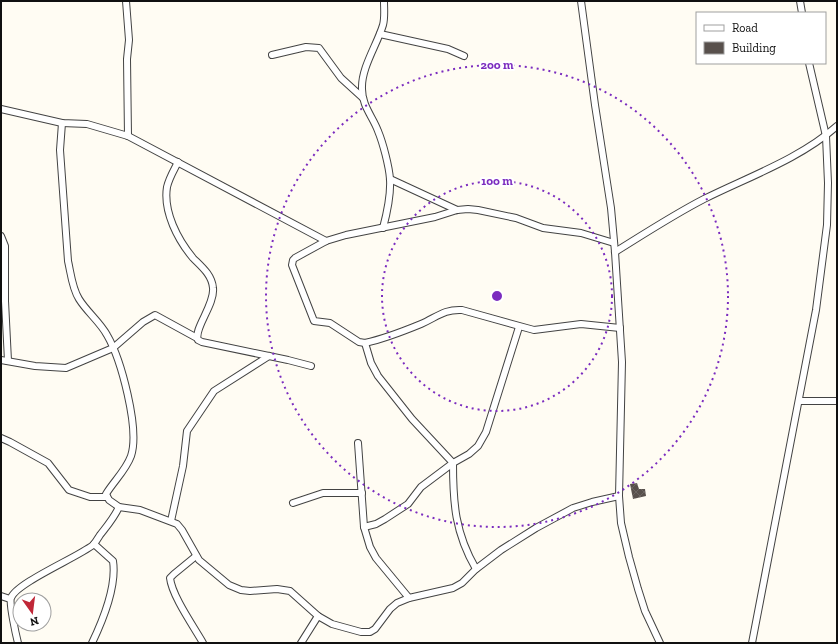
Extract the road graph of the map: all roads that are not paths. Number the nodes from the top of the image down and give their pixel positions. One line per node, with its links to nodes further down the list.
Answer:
1 (126, 1): 14 (street)
2 (384, 1): 6 (street)
3 (581, 1): 22 (street)
4 (800, 1): 5 (street)
5 (802, 12)
6 (380, 34): 8 (street); 10 (street)
7 (272, 55): 10 (street)
8 (464, 56)
9 (809, 64): 15 (street)
10 (362, 98): 17 (street)
11 (1, 109): 12 (street)
12 (62, 123): 14 (street); 28 (street)
13 (837, 126): 15 (street)
14 (128, 136): 16 (street)
15 (826, 136): 23 (street); 33 (street)
16 (178, 162): 21 (street); 26 (street)
17 (390, 179): 18 (street); 19 (street)
18 (457, 210): 19 (street); 22 (street)
19 (383, 228): 21 (street)
20 (1, 236): 31 (street)
21 (326, 241): 27 (street)
22 (614, 243): 23 (street)
23 (615, 252): 25 (street)
24 (519, 326): 25 (street); 27 (street); 37 (street)
25 (620, 328): 39 (street)
26 (197, 338): 28 (street); 29 (street)
27 (365, 343): 37 (street)
28 (113, 348): 31 (street); 40 (street)
29 (269, 356): 32 (street); 43 (street)
30 (1, 360): 31 (street)
31 (8, 361)
32 (311, 366)
33 (799, 401): 34 (street); 57 (street)
34 (837, 401)
35 (1, 438): 40 (street)
36 (358, 443): 38 (street)
37 (453, 463): 44 (street); 47 (street)
38 (362, 493): 41 (street); 44 (street)
39 (619, 496): 47 (street); 56 (street)
40 (107, 497): 42 (street)
41 (293, 503)
42 (119, 507): 43 (street); 45 (street)
43 (171, 521): 46 (street)
44 (364, 527): 49 (street)
45 (94, 544): 50 (street); 53 (street)
46 (196, 556): 51 (street); 54 (street)
47 (476, 569): 49 (street)
48 (1, 596): 50 (street)
49 (409, 598): 51 (street)
50 (10, 599): 52 (street)
51 (318, 616): 55 (street)
52 (18, 643)
53 (92, 643)
54 (203, 643)
55 (301, 643)
56 (660, 643)
57 (752, 643)

